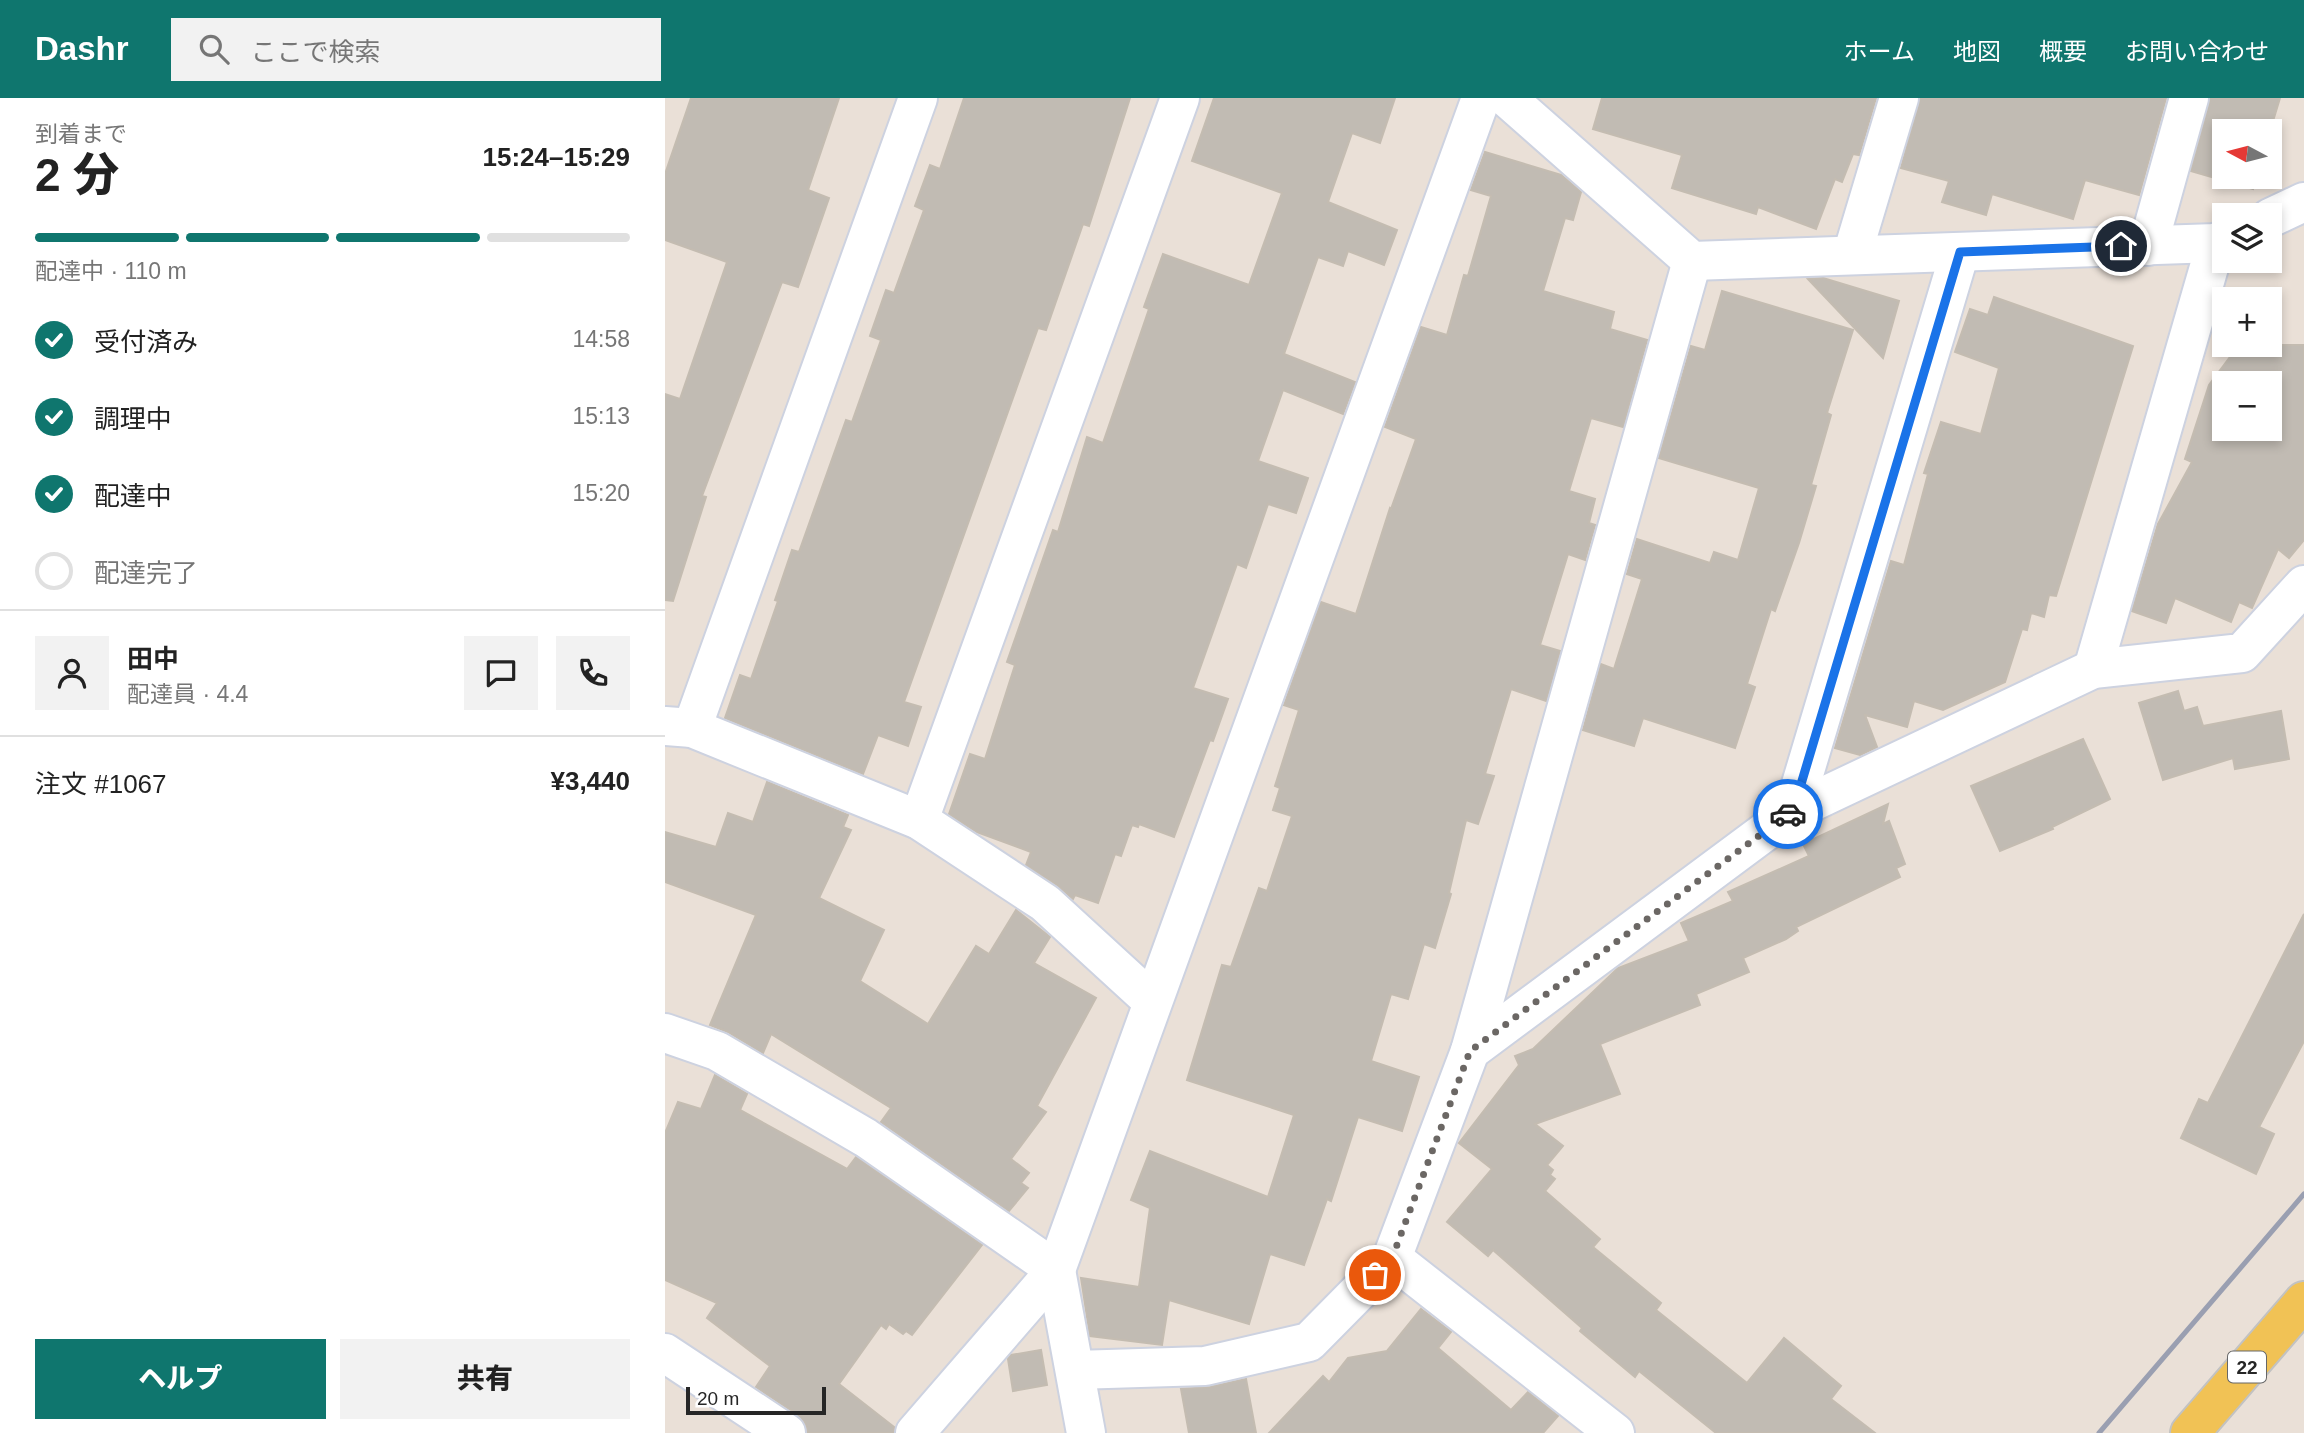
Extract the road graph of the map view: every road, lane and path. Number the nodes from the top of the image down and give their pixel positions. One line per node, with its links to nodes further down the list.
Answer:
1 (918, 98): 17 (street)
2 (1180, 98): 19 (street)
3 (1481, 98): 20 (street)
4 (1507, 98): 13 (street)
5 (1899, 98): 12 (street)
6 (2189, 98): 10 (street)
7 (2304, 202): 8 (street)
8 (2282, 212)
9 (2212, 242): 10 (street)
10 (2148, 246): 11 (street)
11 (1960, 252): 12 (street); 18 (street)
12 (1853, 256): 13 (street)
13 (1692, 261): 22 (street)
14 (2212, 268): 16 (street)
15 (2304, 585): 16 (street)
16 (2094, 669): 18 (street)
17 (678, 727): 19 (street)
18 (1793, 811): 22 (street)
19 (919, 820): 20 (street)
20 (1153, 1001): 24 (street)
21 (665, 1033): 24 (street)
22 (1470, 1051): 23 (street)
23 (1392, 1258): 27 (street); 31 (street)
24 (1056, 1270): 27 (street); 29 (street)
25 (2304, 1301): 32 (main road, 22)
26 (665, 1353): 28 (street)
27 (1075, 1370): 30 (street)
28 (786, 1433)
29 (915, 1433)
30 (1086, 1433)
31 (1615, 1433)
32 (2190, 1433)

